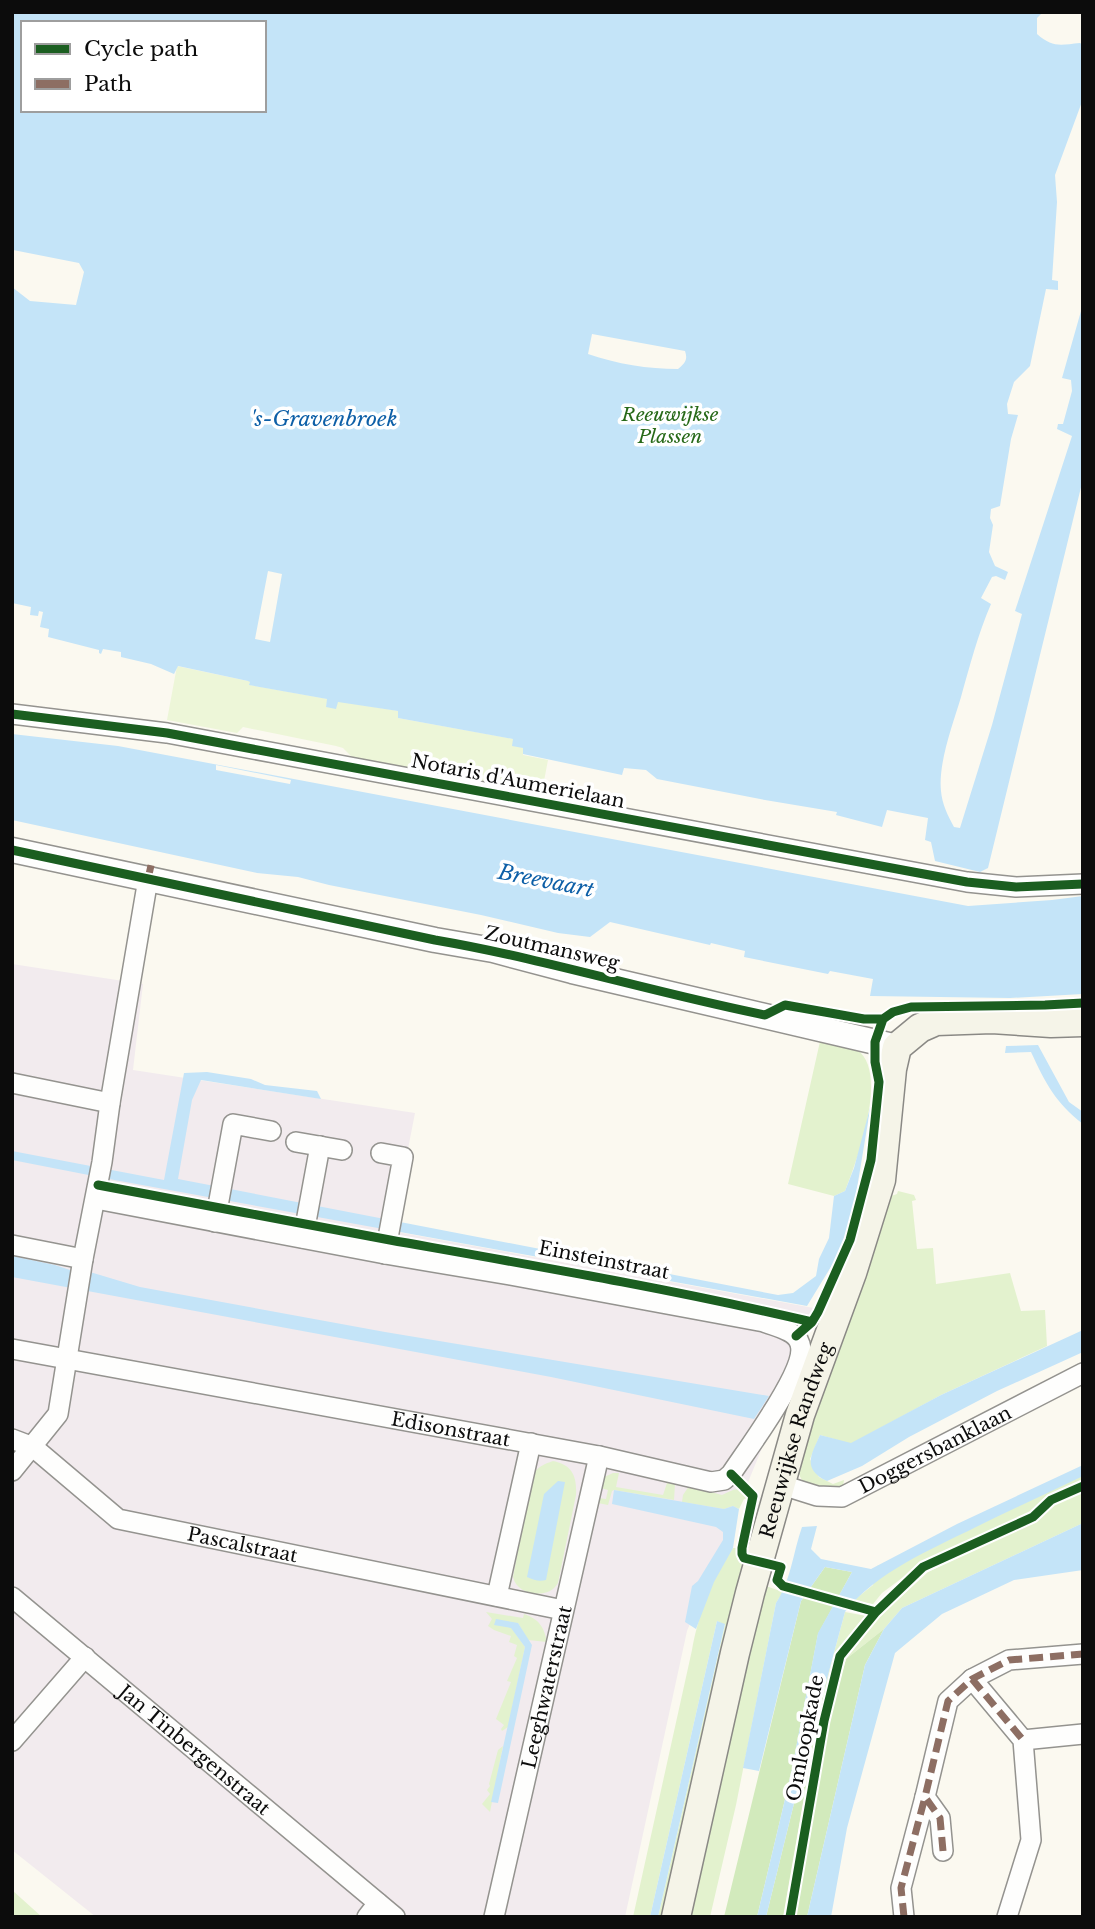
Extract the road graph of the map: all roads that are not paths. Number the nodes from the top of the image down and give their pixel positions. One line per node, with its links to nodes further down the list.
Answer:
1 (12, 714): 4 (street, Notaris d'Aumerielaan)
2 (12, 850): 3 (street, Zoutmansweg)
3 (148, 879): 8 (street, Zoutmansweg); 10 (street)
4 (1083, 884)
5 (1083, 1016): 7 (main road)
6 (1083, 1022): 7 (main road)
7 (1051, 1023): 8 (main road)
8 (897, 1047): 31 (main road, Reeuwijkse Randweg)
9 (12, 1083): 10 (street)
10 (110, 1103): 16 (street)
11 (271, 1131): 17 (street)
12 (296, 1142): 13 (street)
13 (320, 1146): 14 (street); 18 (street)
14 (342, 1150)
15 (382, 1153): 20 (street)
16 (97, 1192): 17 (street, Einsteinstraat); 21 (street)
17 (215, 1222): 18 (street, Einsteinstraat)
18 (303, 1238): 20 (street, Einsteinstraat)
19 (12, 1245): 21 (street)
20 (385, 1254): 22 (street, Einsteinstraat)
21 (82, 1264): 24 (street)
22 (796, 1336): 29 (street, Edisonstraat)
23 (12, 1349): 24 (street, Edisonstraat)
24 (66, 1359): 27 (street, Edisonstraat); 28 (street)
25 (1083, 1373): 31 (street, Doggersbanklaan)
26 (12, 1439): 28 (street, Pascalstraat)
27 (531, 1443): 29 (street, Edisonstraat); 32 (street)
28 (33, 1447): 30 (street); 32 (street, Pascalstraat)
29 (599, 1456): 34 (street, Leeghwaterstraat)
30 (12, 1471)
31 (782, 1485): 46 (main road, Reeuwijkse Randweg)
32 (497, 1596): 34 (street, Pascalstraat)
33 (12, 1597): 36 (street, Jan Tinbergenstraat)
34 (563, 1610): 45 (street, Leeghwaterstraat)
35 (1083, 1654): 37 (street)
36 (85, 1657): 40 (street); 43 (street, Jan Tinbergenstraat)
37 (972, 1679): 39 (street); 41 (street)
38 (1083, 1734): 39 (street)
39 (1023, 1740): 48 (street)
40 (12, 1741)
41 (925, 1797): 42 (street); 47 (street)
42 (943, 1851)
43 (373, 1910): 44 (street, Jan Tinbergenstraat)
44 (395, 1917)
45 (494, 1917)
46 (676, 1917)
47 (904, 1917)
48 (1007, 1917)

